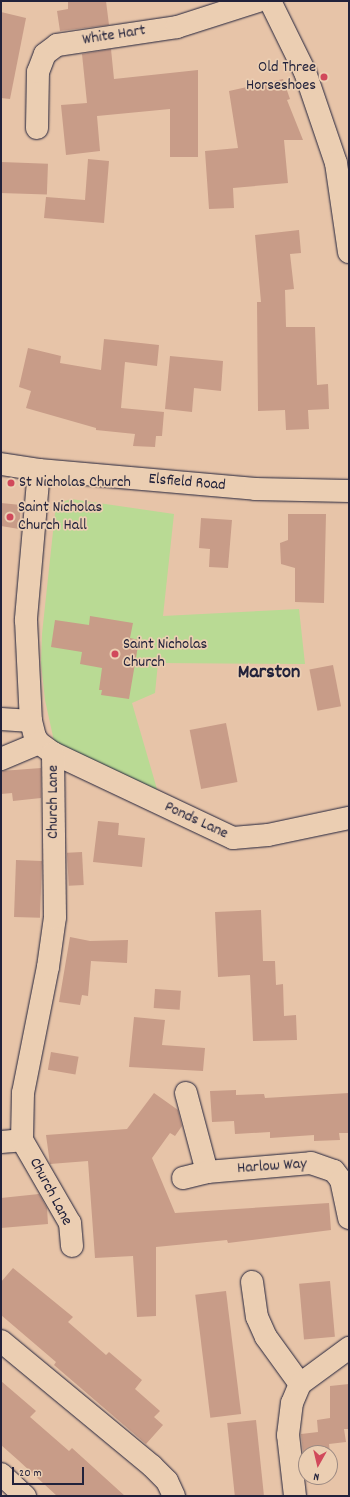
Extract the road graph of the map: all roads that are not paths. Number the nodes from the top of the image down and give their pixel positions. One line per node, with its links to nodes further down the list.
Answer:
1 (258, 1): 3 (street, White Hart)
2 (270, 1): 4 (street)
3 (37, 128)
4 (349, 252)
5 (1, 464): 6 (street, Elsfield Road)
6 (39, 470): 7 (street, Elsfield Road); 9 (street, Church Lane)
7 (349, 491)
8 (1, 719): 9 (street)
9 (31, 721): 10 (street, Church Lane)
10 (46, 748): 11 (street); 12 (street, Ponds Lane); 14 (street, Church Lane)
11 (1, 759)
12 (349, 818)
13 (186, 1093): 15 (street)
14 (11, 1141): 19 (street, Church Lane)
15 (207, 1172): 16 (street, Harlow Way); 17 (street, Harlow Way)
16 (345, 1177): 18 (street, Harlow Way)
17 (183, 1178)
18 (349, 1218)
19 (72, 1246)
20 (252, 1282): 23 (street)
21 (1, 1341): 26 (street)
22 (349, 1348): 23 (street)
23 (300, 1384): 27 (street)
24 (1, 1474): 25 (street)
25 (26, 1496)
26 (174, 1496)
27 (295, 1496)

